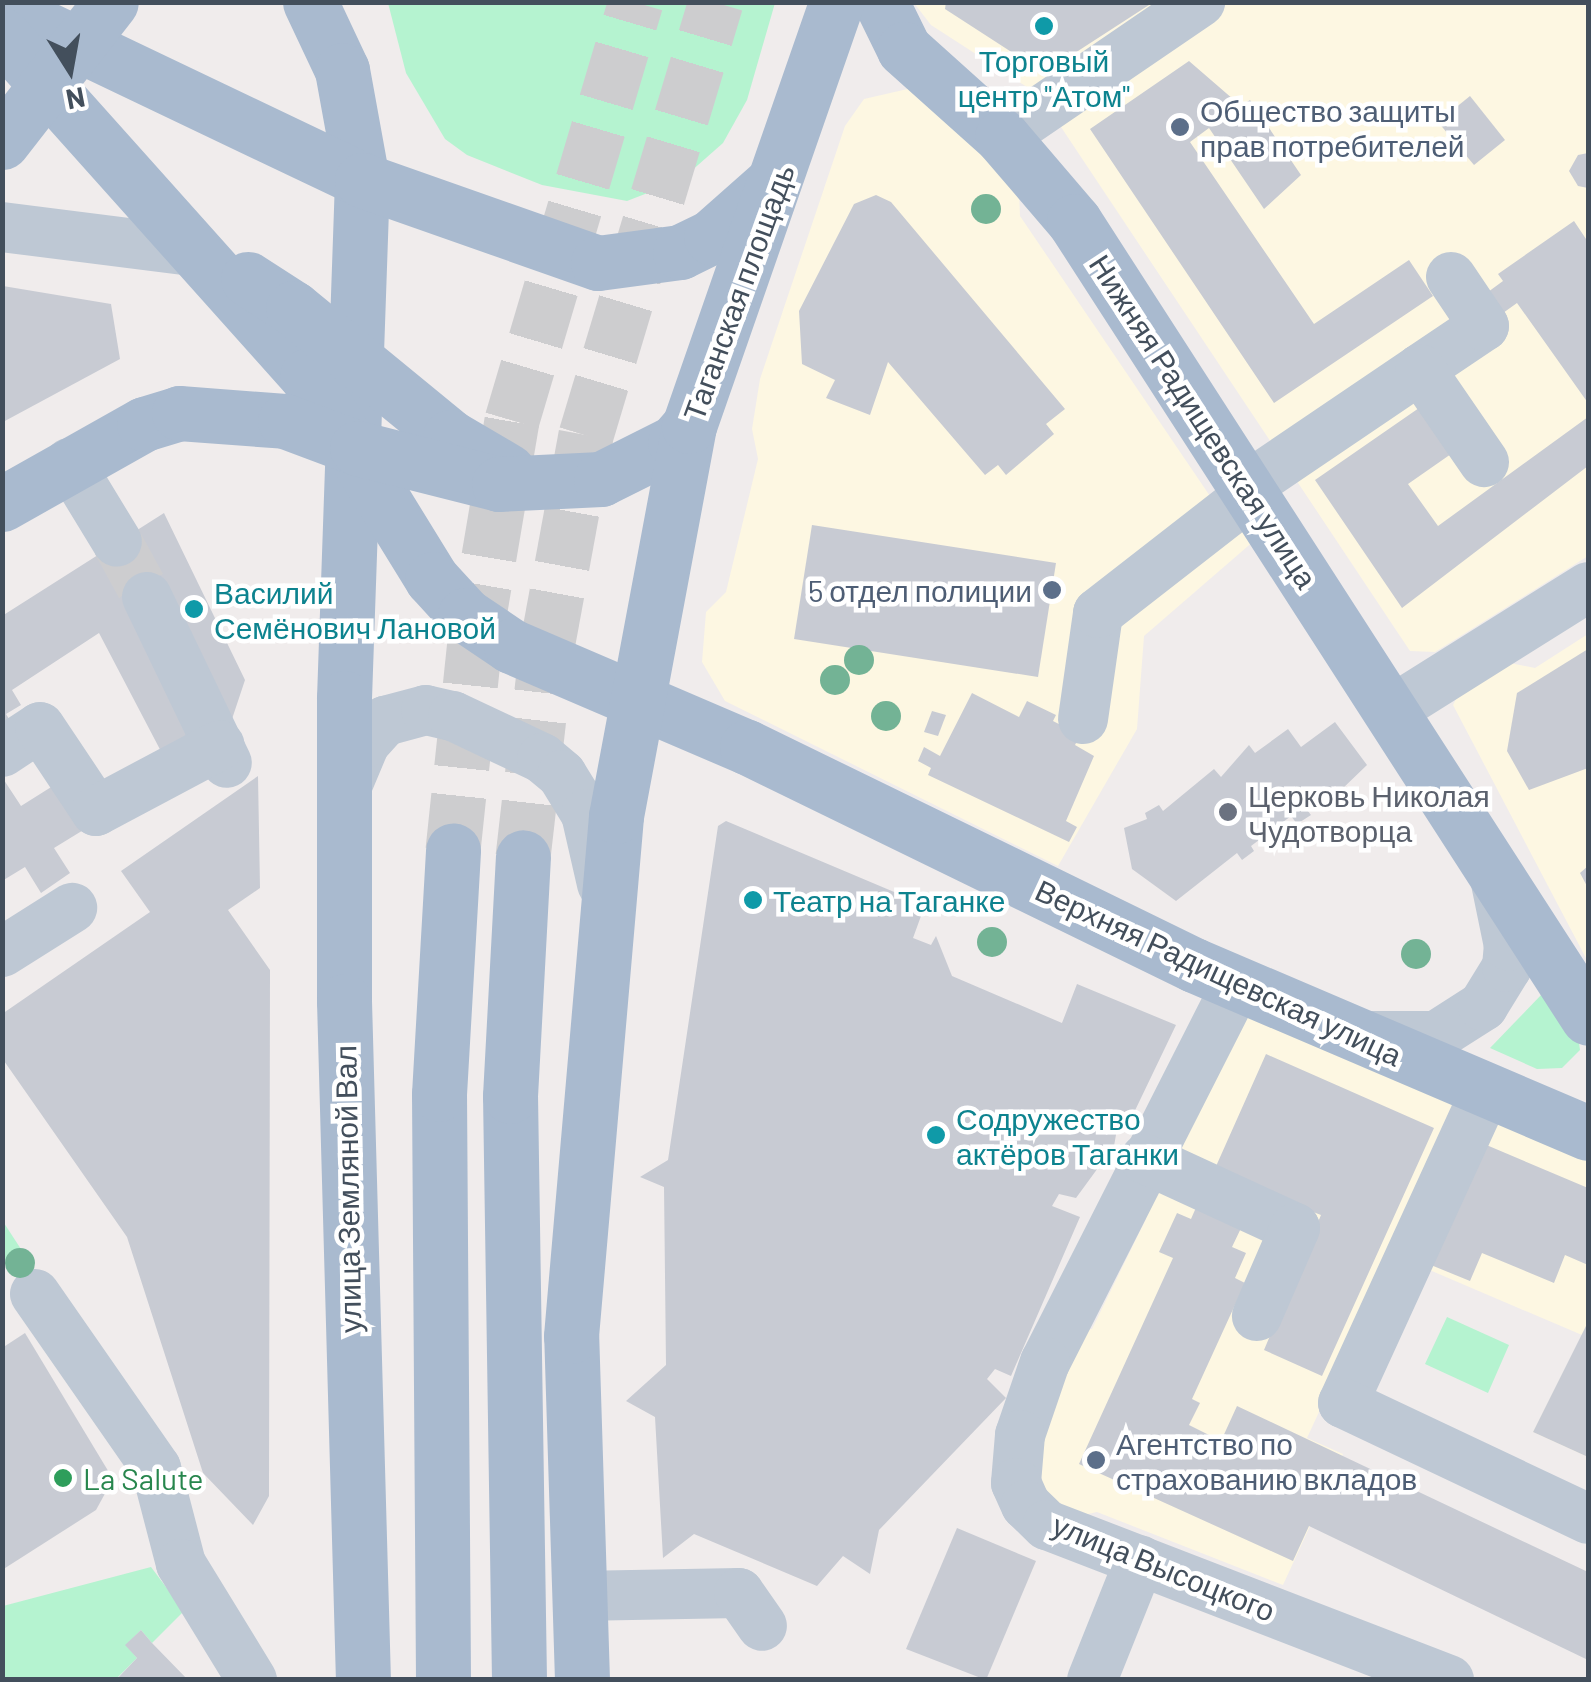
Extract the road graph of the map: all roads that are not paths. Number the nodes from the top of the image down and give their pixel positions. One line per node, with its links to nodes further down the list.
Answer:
1 (837, 2): 11 (main road, Таганская площадь)
2 (881, 2): 9 (main road, Нижняя Радищевская улица)
3 (1200, 2): 9 (street)
4 (2, 8): 6 (main road)
5 (328, 17): 12 (main road)
6 (97, 22): 8 (main road); 12 (main road)
7 (2, 34): 8 (main road, Верхняя Радищевская улица)
8 (47, 92): 10 (main road); 14 (main road, Верхняя Радищевская улица)
9 (1002, 137): 23 (main road, Нижняя Радищевская улица)
10 (2, 142)
11 (780, 174): 12 (main road); 18 (main road, Таганская площадь)
12 (362, 180): 16 (main road)
13 (2, 227): 14 (street)
14 (191, 251): 16 (main road); 19 (main road, Верхняя Радищевская улица)
15 (1451, 277): 17 (street)
16 (358, 359): 19 (main road); 22 (main road)
17 (1420, 369): 20 (street); 23 (street)
18 (689, 426): 22 (main road); 28 (main road, Таганская площадь)
19 (357, 448): 21 (main road); 22 (main road); 28 (main road, Верхняя Радищевская улица); 32 (main road, улица Земляной Вал)
20 (1484, 462)
21 (70, 463): 24 (main road); 25 (street)
22 (554, 486)
23 (1248, 490): 29 (main road, Нижняя Радищевская улица); 30 (street)
24 (2, 504)
25 (118, 542)
26 (1588, 587): 29 (street)
27 (147, 597): 31 (street)
28 (634, 703): 37 (main road); 39 (main road, Верхняя Радищевская улица)
29 (1389, 712): 35 (main road, Нижняя Радищевская улица)
30 (1083, 719)
31 (2, 752)
32 (344, 793): 37 (street); 52 (main road, улица Земляной Вал)
33 (453, 850): 53 (main road)
34 (523, 857): 54 (main road)
35 (1492, 871): 40 (main road, Нижняя Радищевская улица); 41 (street, Нижняя Радищевская улица)
36 (72, 908): 38 (street)
37 (606, 919): 49 (main road)
38 (2, 952)
39 (1237, 984): 41 (main road, Верхняя Радищевская улица); 44 (street, улица Высоцкого)
40 (1588, 1018)
41 (1345, 1032): 42 (main road, Верхняя Радищевская улица)
42 (1485, 1093): 43 (main road, Верхняя Радищевская улица); 47 (street)
43 (1588, 1133)
44 (1145, 1159): 46 (street); 48 (street, улица Высоцкого)
45 (35, 1294): 51 (street)
46 (1258, 1316)
47 (1588, 1519)
48 (1140, 1560): 56 (street); 57 (street, улица Высоцкого)
49 (578, 1596): 50 (street); 55 (main road)
50 (762, 1626)
51 (252, 1680)
52 (363, 1680)
53 (443, 1680)
54 (519, 1680)
55 (582, 1680)
56 (1092, 1680)
57 (1449, 1680)

